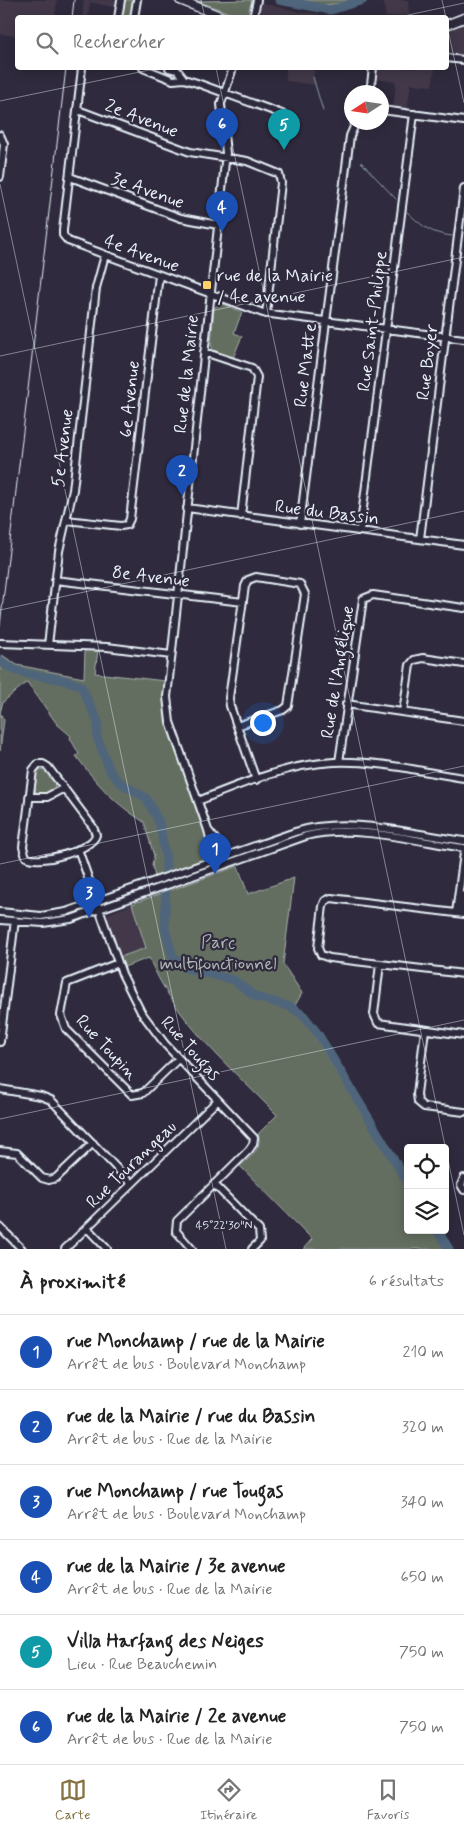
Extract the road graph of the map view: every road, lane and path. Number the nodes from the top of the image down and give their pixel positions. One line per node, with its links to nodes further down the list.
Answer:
1 (121, 0): 5 (street)
2 (137, 0): 6 (street)
3 (180, 0): 7 (main road)
4 (257, 1): 8 (street)
5 (118, 15)
6 (134, 15)
7 (218, 15)
8 (253, 15)
9 (464, 18): 10 (main road)
10 (449, 24)
11 (449, 58): 12 (street)
12 (464, 60)
13 (82, 70): 21 (street)
14 (147, 70): 18 (street)
15 (177, 70): 18 (street)
16 (232, 70): 20 (street, Rue de la Mairie)
17 (372, 70): 19 (street)
18 (184, 79): 20 (street)
19 (371, 85)
20 (223, 93): 23 (street); 28 (street, Rue de la Mairie)
21 (78, 110): 28 (street, 2e Avenue); 30 (street)
22 (389, 111): 24 (street)
23 (282, 114)
24 (414, 114): 25 (street); 38 (street, Rue Saint-Philippe)
25 (464, 121)
26 (353, 130): 37 (street, Rue Matte)
27 (0, 135): 29 (street)
28 (225, 158): 32 (street, Rue de la Mairie); 36 (street, 2e Avenue)
29 (0, 177)
30 (70, 177): 32 (street, 3e Avenue); 33 (street, 4e Avenue)
31 (464, 188): 39 (street, Rue Boyer)
32 (218, 225): 35 (street, Rue de la Mairie)
33 (105, 255): 34 (street, 4e Avenue); 44 (street, 5e Avenue)
34 (158, 275): 35 (street, 4e Avenue); 44 (street, 6e Avenue)
35 (210, 294): 36 (street, 4e Avenue); 41 (street, Rue de la Mairie)
36 (266, 314): 37 (street, 4e Avenue)
37 (326, 322): 38 (street, 4e Avenue); 45 (street, Rue Matte)
38 (386, 329): 39 (street, 4e Avenue); 46 (street, Rue Saint-Philippe)
39 (446, 337): 40 (street, 4e Avenue); 47 (street, Rue Boyer)
40 (464, 339)
41 (204, 352): 42 (street, Rue de la Mairie); 43 (street)
42 (187, 508): 43 (street, Rue du Bassin); 50 (street, Rue de la Mairie)
43 (241, 516): 45 (street, Rue du Bassin)
44 (66, 520): 49 (street, 5e Avenue)
45 (300, 524): 46 (street, Rue du Bassin)
46 (360, 531): 47 (street, Rue du Bassin)
47 (420, 539): 48 (street, Rue du Bassin)
48 (464, 545)
49 (55, 580): 50 (street, 8e Avenue); 54 (street, 5e Avenue)
50 (177, 594): 51 (street, 8e Avenue); 55 (street, Rue de la Mairie)
51 (243, 602): 60 (street); 60 (street)
52 (464, 608): 57 (street, Rue de l'Angélique)
53 (0, 643): 54 (street)
54 (48, 645): 55 (street)
55 (171, 654): 66 (street, Rue de la Mairie)
56 (464, 664): 58 (street)
57 (346, 704): 58 (street); 61 (street, Rue de l'Angélique)
58 (403, 712): 59 (street)
59 (464, 722)
60 (237, 726): 63 (street)
61 (339, 762): 62 (street); 63 (street)
62 (464, 778)
63 (256, 780): 66 (street)
64 (64, 788): 65 (street); 65 (street); 70 (street)
65 (29, 796): 70 (street)
66 (198, 801): 67 (street, Rue de la Mairie)
67 (208, 830): 72 (street, Rue de la Mairie); 73 (street, Rue de la Mairie)
68 (464, 841): 72 (street)
69 (464, 848): 74 (street)
70 (78, 849): 77 (street, Rue Tougas)
71 (464, 854): 80 (street)
72 (222, 857): 73 (street); 74 (street, Rue de la Mairie)
73 (215, 860): 75 (street, Rue de la Mairie); 77 (street)
74 (225, 865): 75 (street)
75 (217, 867): 78 (street)
76 (464, 895): 80 (street)
77 (96, 902): 78 (street, Rue Tougas); 81 (street)
78 (99, 909): 83 (street); 84 (street, Rue Tougas)
79 (0, 912): 81 (street)
80 (460, 913): 85 (street)
81 (15, 914): 83 (street)
82 (0, 920): 83 (street)
83 (14, 922): 89 (street)
84 (118, 964): 90 (street, Rue Tougas); 90 (street, Rue Toupin)
85 (380, 964): 86 (street); 87 (street)
86 (464, 974)
87 (424, 1030): 88 (street); 93 (street)
88 (464, 1035)
89 (0, 1042)
90 (178, 1059): 92 (street, Rue Tougas)
91 (0, 1089): 94 (street)
92 (218, 1100): 97 (street, Rue Tourangeau); 98 (street, Rue Tougas)
93 (464, 1112)
94 (93, 1143): 95 (street); 97 (street)
95 (0, 1151)
96 (464, 1178): 99 (street)
97 (132, 1184): 101 (street, Rue Tourangeau)
98 (214, 1184): 105 (street, Rue Tougas); 106 (street)
99 (464, 1190)
100 (0, 1227): 102 (street)
101 (86, 1228): 103 (street, Rue Tourangeau); 104 (street)
102 (22, 1249)
103 (65, 1249)
104 (107, 1249)
105 (192, 1249)
106 (252, 1249)

